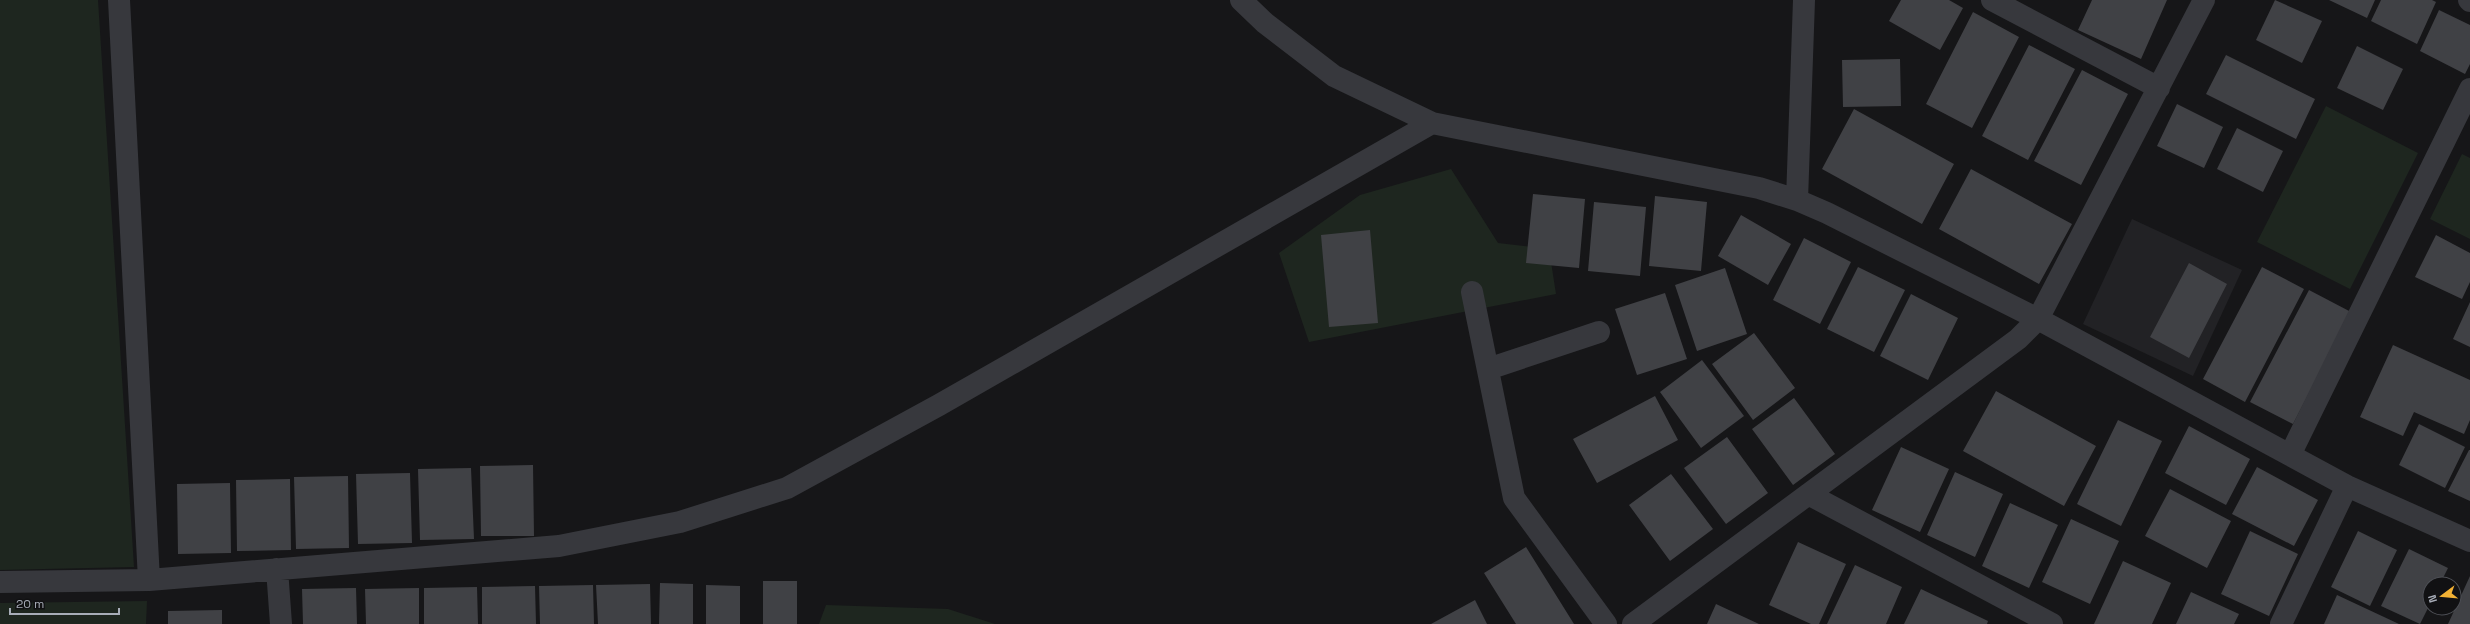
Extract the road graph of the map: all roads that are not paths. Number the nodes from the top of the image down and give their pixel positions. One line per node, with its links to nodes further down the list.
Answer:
1 (120, 0): 19 (street)
2 (1241, 0): 8 (street)
3 (1804, 0): 9 (street)
4 (1992, 0): 6 (street)
5 (2204, 0): 6 (street)
6 (2159, 88): 11 (street)
7 (2470, 89): 14 (street)
8 (1432, 122): 9 (street); 18 (street)
9 (1797, 200): 11 (street)
10 (1472, 292): 13 (street)
11 (2038, 319): 14 (street); 16 (street)
12 (1600, 332): 13 (street)
13 (1488, 369): 22 (street)
14 (2290, 455): 15 (street)
15 (2347, 486): 17 (street); 25 (street)
16 (1810, 495): 23 (street); 24 (street)
17 (2470, 541)
18 (277, 569): 19 (street); 21 (street)
19 (148, 580): 20 (street)
20 (0, 582)
21 (281, 624)
22 (1606, 624)
23 (1633, 624)
24 (2052, 624)
25 (2281, 624)

